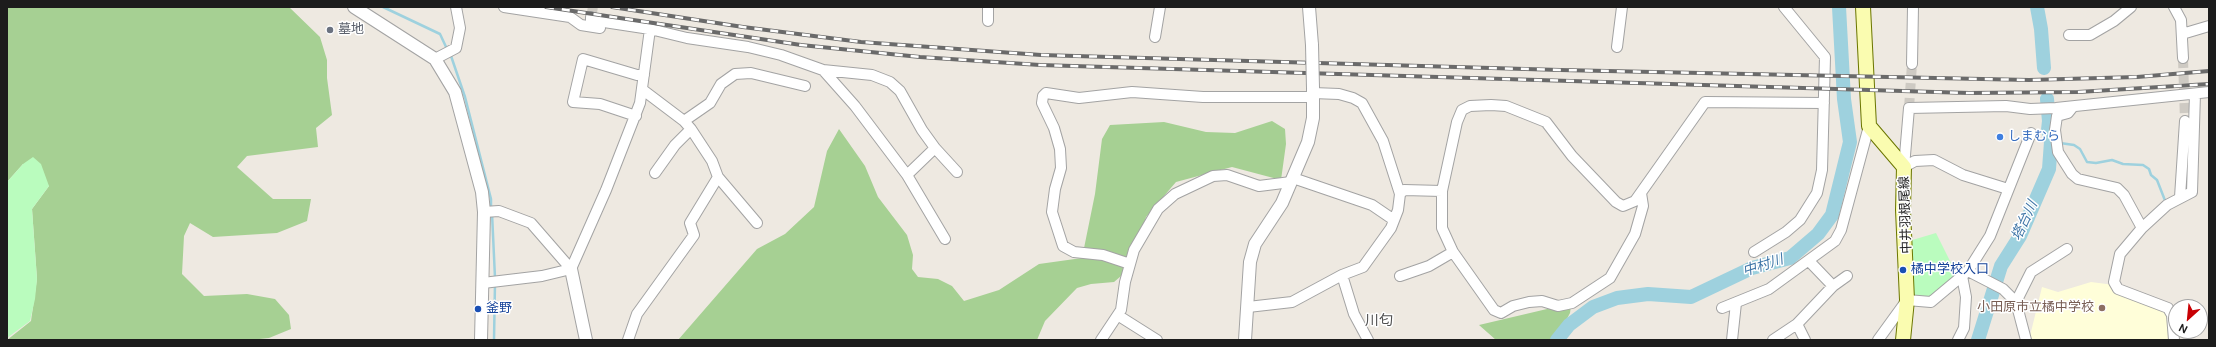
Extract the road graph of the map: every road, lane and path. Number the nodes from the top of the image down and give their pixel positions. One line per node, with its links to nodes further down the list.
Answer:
1 (354, 7): 22 (street)
2 (456, 7): 22 (street)
3 (504, 7): 16 (street)
4 (988, 7): 14 (street)
5 (1160, 7): 20 (street)
6 (1309, 7): 30 (street, bridge)
7 (1622, 7): 21 (street)
8 (1784, 7): 32 (street)
9 (1863, 7): 37 (main road)
10 (1913, 7): 24 (street)
11 (2131, 7): 18 (street)
12 (2174, 7): 19 (street)
13 (591, 17): 17 (street)
14 (988, 21)
15 (2209, 26): 19 (street)
16 (612, 30)
17 (650, 30): 25 (street); 26 (street)
18 (2069, 34)
19 (2182, 34): 23 (street)
20 (1155, 37)
21 (1617, 47)
22 (444, 54): 52 (street)
23 (2183, 58)
24 (1912, 64)
25 (823, 70): 40 (street); 44 (street)
26 (644, 75): 28 (street); 34 (street)
27 (805, 86): 35 (street)
28 (643, 90): 34 (street); 35 (street)
29 (2209, 92): 31 (street)
30 (1313, 93): 46 (street); 50 (street); 61 (street)
31 (2195, 94): 33 (street); 51 (street)
32 (1824, 103): 49 (street); 59 (street)
33 (2073, 106): 41 (street); 55 (street)
34 (636, 116): 62 (street)
35 (684, 121): 38 (street)
36 (2185, 121): 51 (street)
37 (1869, 126): 41 (main road, 中井羽根尾線); 60 (street)
38 (691, 129): 43 (street); 45 (street)
39 (2031, 133): 47 (street)
40 (935, 148): 42 (street); 44 (street)
41 (1904, 167): 47 (street); 69 (main road, 中井羽根尾線)
42 (957, 172)
43 (655, 173)
44 (907, 175): 56 (street)
45 (718, 177): 54 (street); 79 (street)
46 (1292, 180): 53 (street); 61 (street); 72 (street)
47 (2008, 189): 63 (street)
48 (1442, 191): 49 (street); 50 (street); 58 (street)
49 (1641, 193): 58 (street)
50 (1400, 194): 53 (street)
51 (2180, 197): 55 (street)
52 (489, 212): 62 (street); 67 (street)
53 (1394, 220): 64 (street)
54 (757, 223)
55 (2142, 228): 90 (street)
56 (945, 239)
57 (2067, 249): 70 (street)
58 (1453, 252): 65 (street)
59 (1754, 252)
60 (1809, 262): 68 (street); 71 (street)
61 (1130, 264): 74 (street)
62 (571, 269): 67 (street); 78 (street)
63 (1965, 274): 69 (street); 70 (street); 89 (street)
64 (1342, 275): 72 (street); 83 (street)
65 (1400, 276)
66 (1846, 276): 68 (street)
67 (485, 283): 77 (street)
68 (1834, 286): 75 (street)
69 (1908, 300): 87 (street); 88 (main road, 中井羽根尾線)
70 (2016, 302): 76 (street)
71 (1736, 303): 73 (street); 84 (street)
72 (1248, 307): 82 (street)
73 (1722, 308)
74 (1118, 316): 80 (street); 81 (street)
75 (1797, 324): 85 (street); 86 (street)
76 (2026, 339)
77 (481, 340)
78 (586, 340)
79 (628, 340)
80 (1102, 340)
81 (1157, 340)
82 (1245, 340)
83 (1368, 340)
84 (1732, 340)
85 (1773, 340)
86 (1805, 340)
87 (1878, 340)
88 (1903, 340)
89 (1958, 340)
90 (2174, 340)

